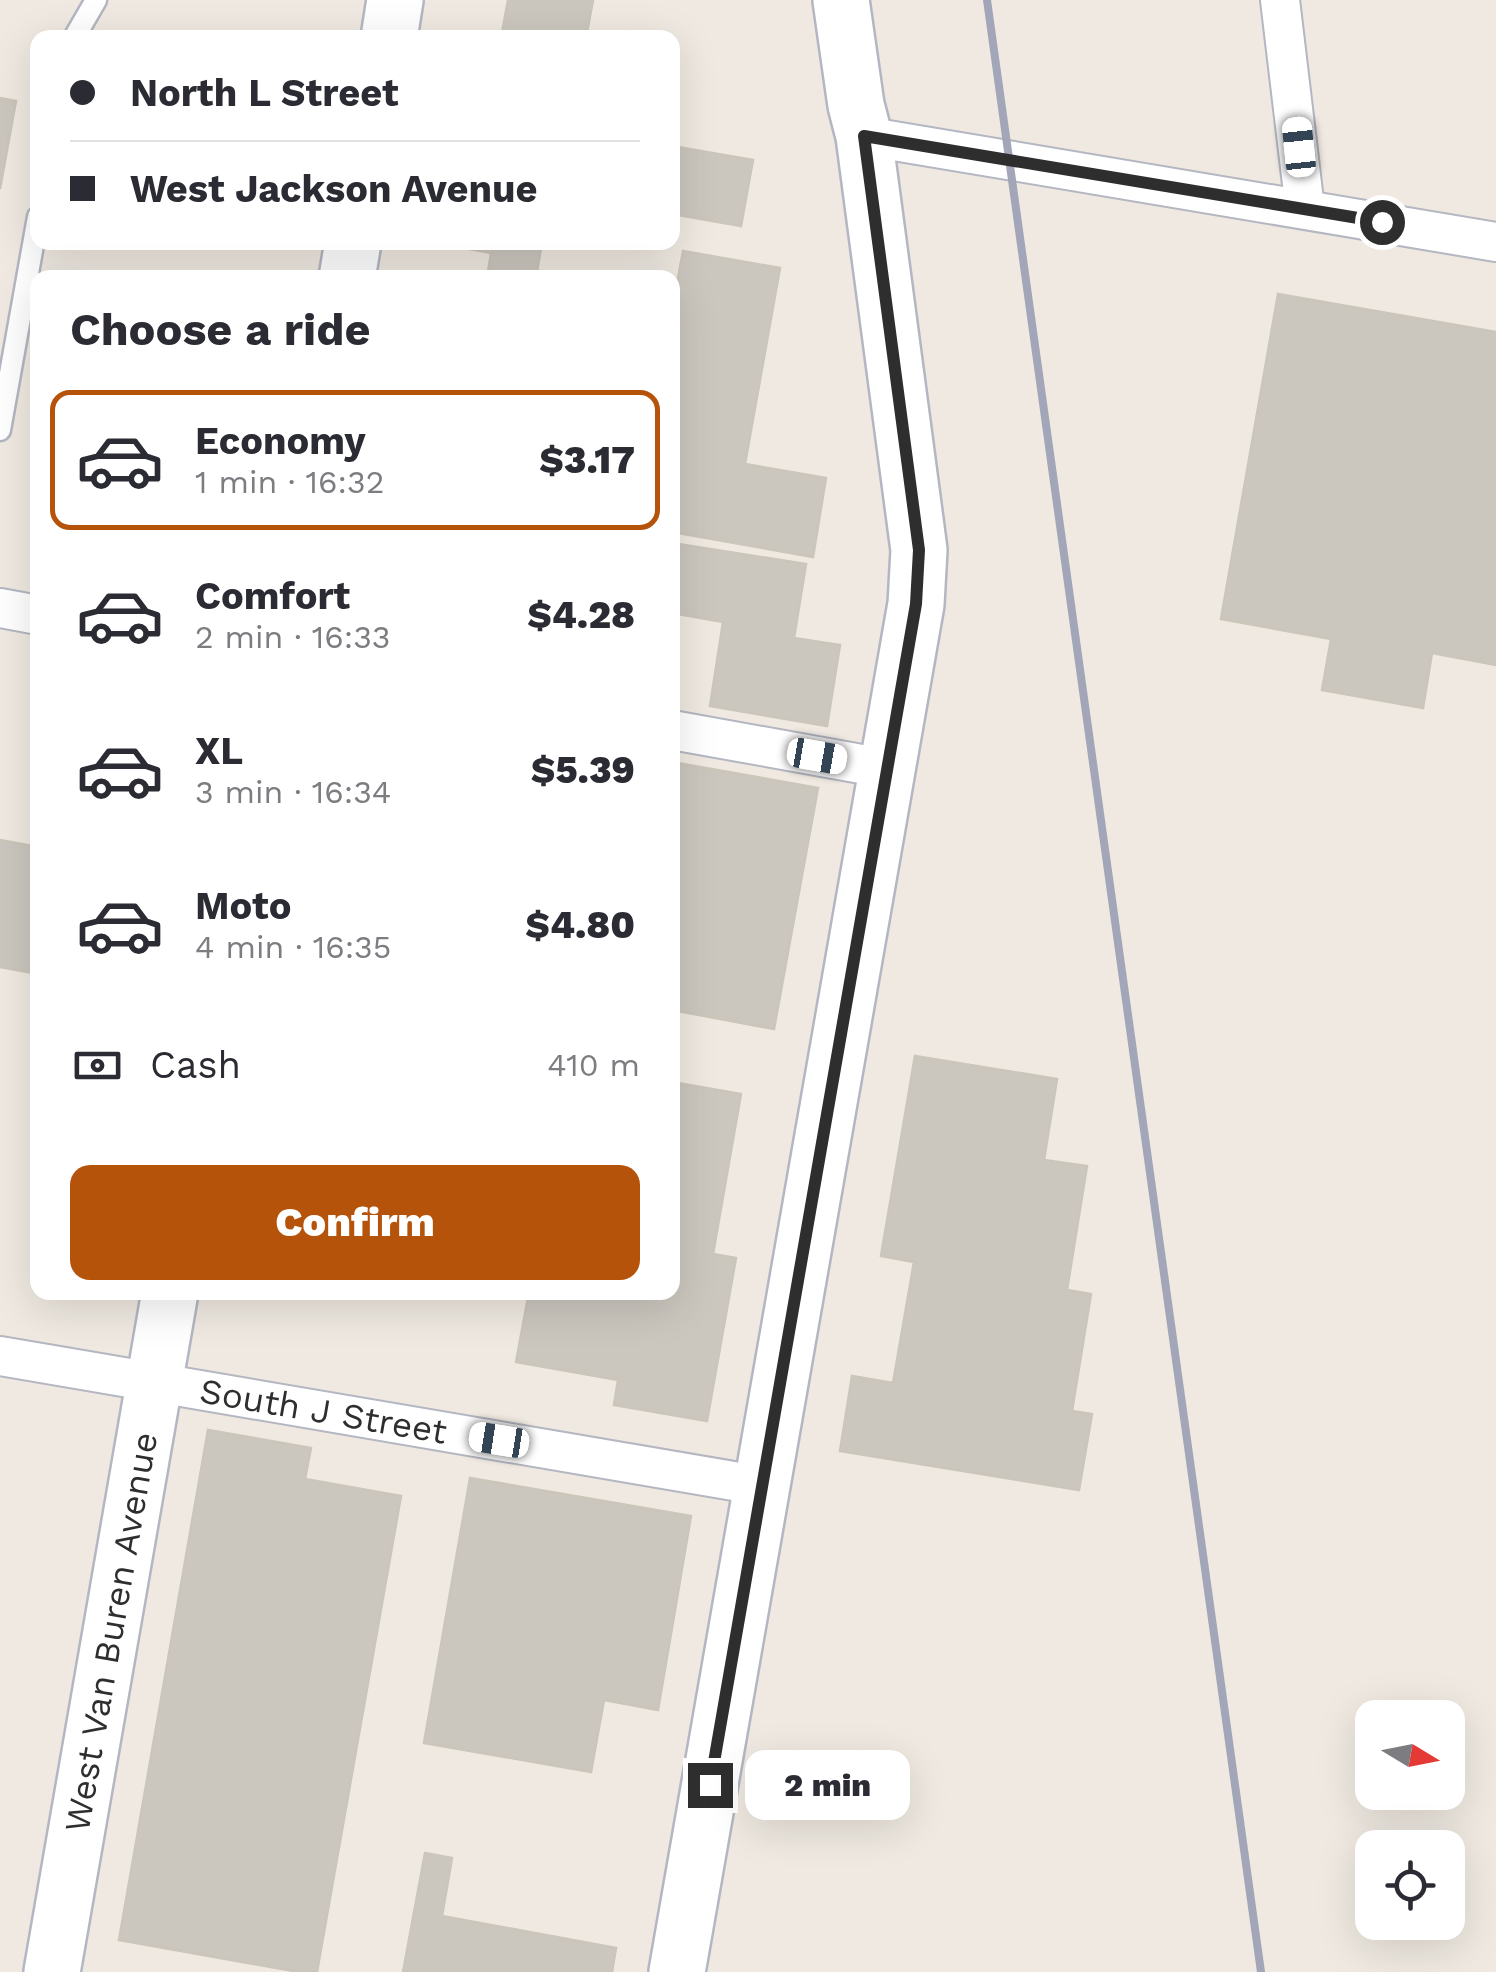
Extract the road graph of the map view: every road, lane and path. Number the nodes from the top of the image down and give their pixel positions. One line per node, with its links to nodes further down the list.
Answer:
1 (96, 0): 5 (lane)
2 (396, 0): 6 (street)
3 (841, 0): 7 (street)
4 (1280, 0): 8 (street)
5 (79, 30)
6 (390, 30)
7 (864, 136): 8 (street); 15 (street)
8 (1305, 209): 9 (street)
9 (1496, 242)
10 (32, 250): 11 (lane)
11 (0, 430)
12 (0, 608): 13 (street)
13 (30, 614)
14 (680, 731): 15 (street)
15 (889, 769): 19 (street)
16 (169, 1300): 18 (street, West Van Buren Avenue)
17 (0, 1356): 18 (street, South J Street)
18 (154, 1381): 19 (street, South J Street); 20 (street, West Van Buren Avenue)
19 (763, 1486): 21 (street)
20 (52, 1972)
21 (677, 1972)

